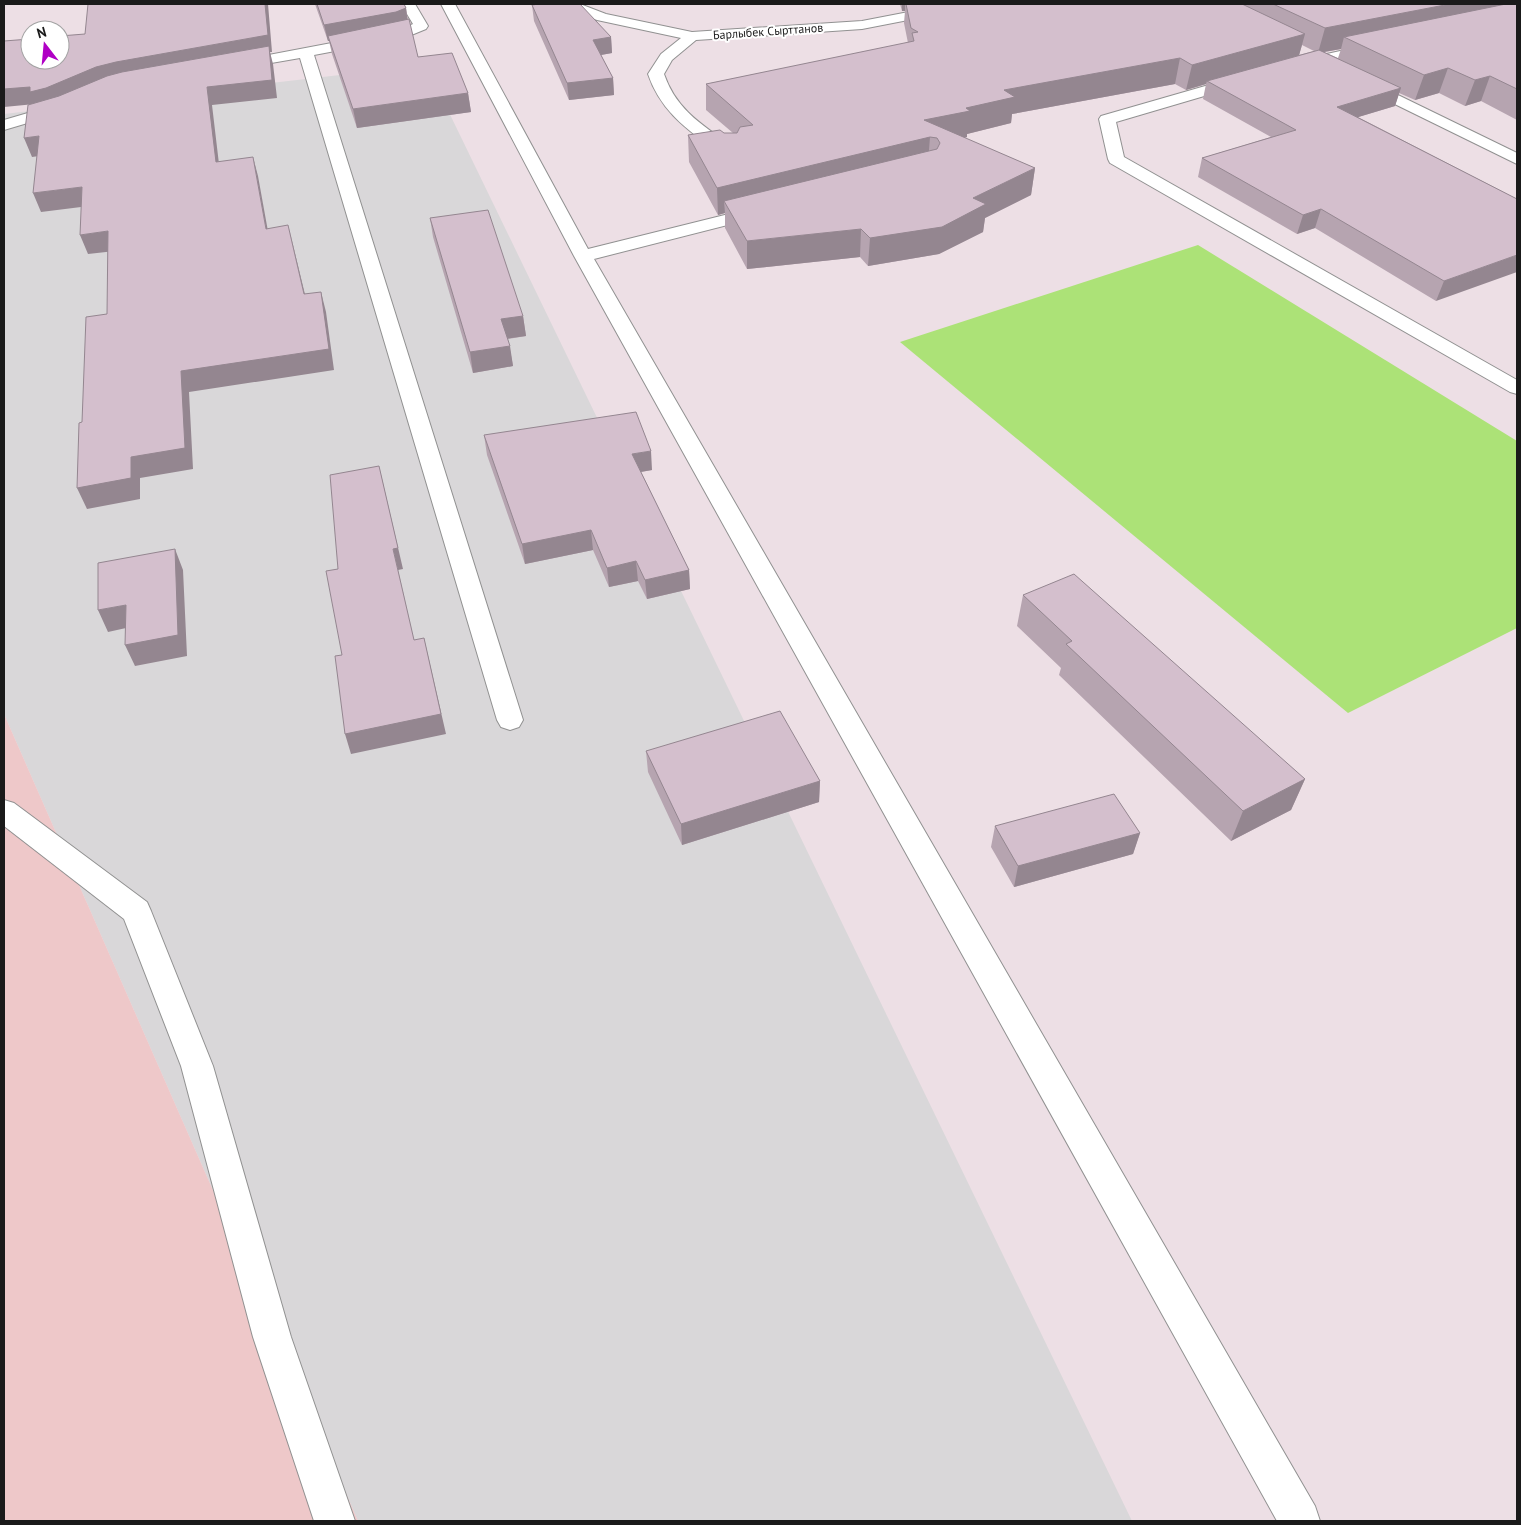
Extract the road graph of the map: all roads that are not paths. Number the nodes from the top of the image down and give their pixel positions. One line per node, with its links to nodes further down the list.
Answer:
1 (408, 4): 8 (street)
2 (448, 4): 18 (street)
3 (568, 4): 5 (street, Барлыбек Сырттанов)
4 (970, 4): 5 (street, Барлыбек Сырттанов)
5 (692, 36): 15 (street)
6 (1392, 44): 9 (street)
7 (1298, 51): 9 (street)
8 (306, 52): 10 (street); 20 (street)
9 (1315, 60): 11 (street); 16 (street)
10 (221, 67)
11 (1277, 71)
12 (1258, 76): 19 (street)
13 (76, 102): 14 (street)
14 (4, 125)
15 (731, 154)
16 (1517, 159)
17 (774, 208): 18 (street)
18 (583, 256): 23 (street)
19 (1517, 388)
20 (510, 720)
21 (4, 811): 22 (street)
22 (335, 1521)
23 (1300, 1521)

